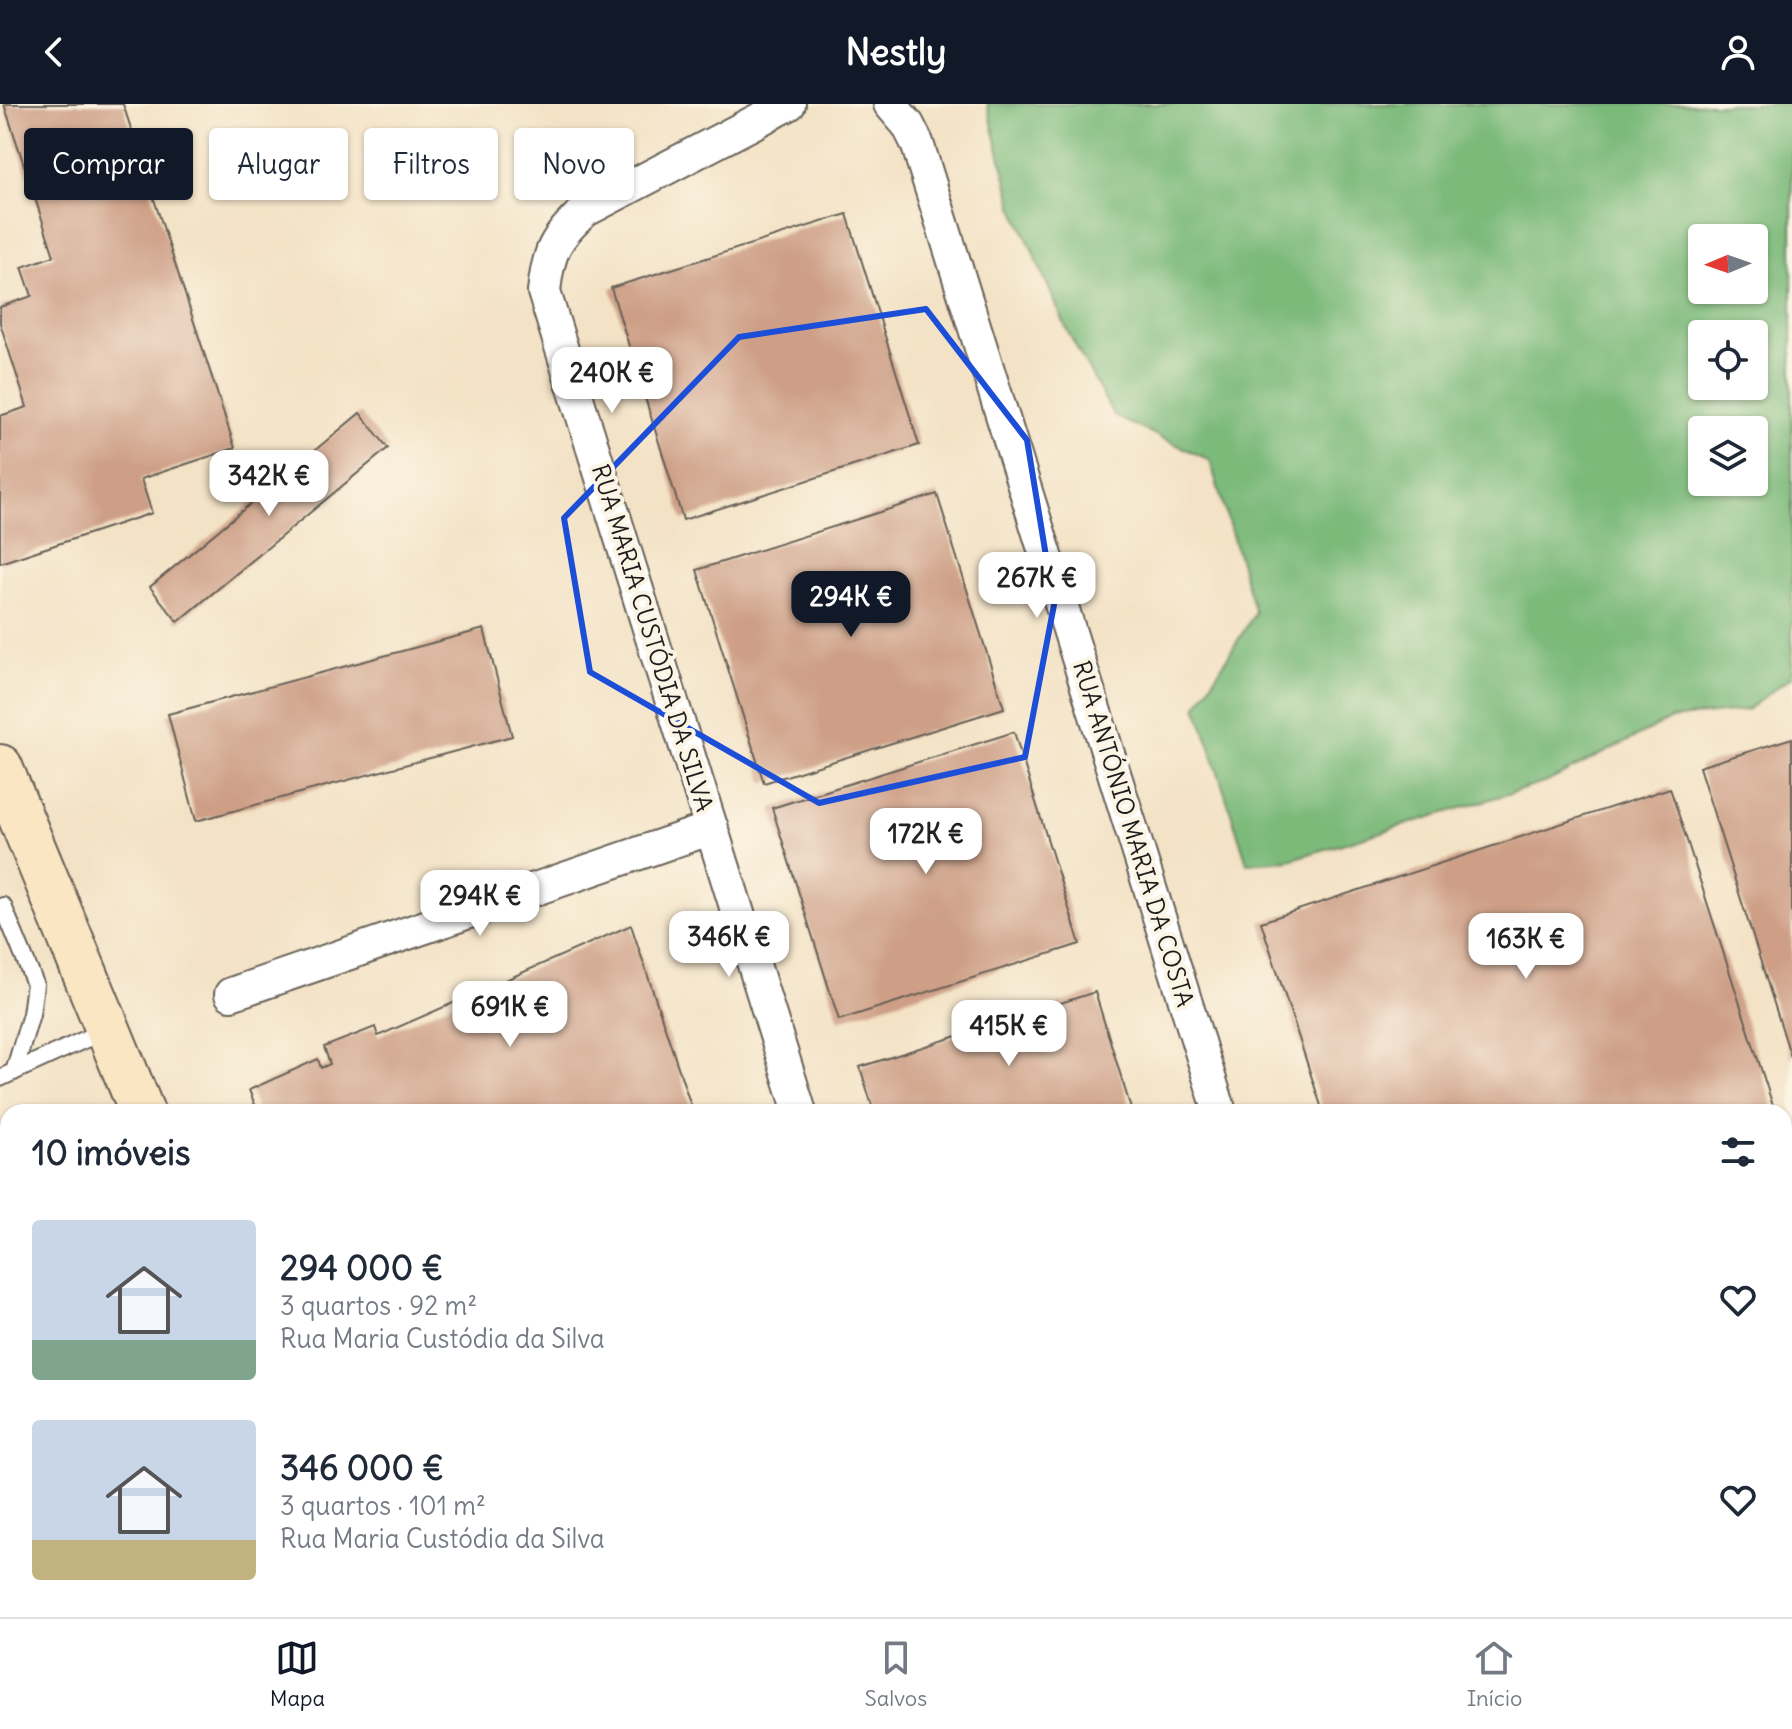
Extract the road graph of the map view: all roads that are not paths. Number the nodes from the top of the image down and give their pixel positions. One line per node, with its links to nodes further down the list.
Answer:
1 (789, 104): 4 (street, RUA MARIA CUSTÓDIA DA SILVA)
2 (890, 104): 11 (street, RUA ANTÓNIO MARIA DA COSTA)
3 (0, 767): 7 (main road)
4 (712, 828): 6 (street); 10 (street, RUA MARIA CUSTÓDIA DA SILVA)
5 (3, 906): 8 (lane)
6 (231, 994)
7 (108, 1029): 8 (lane); 9 (main road)
8 (7, 1075)
9 (139, 1104)
10 (798, 1104)
11 (1217, 1104)

